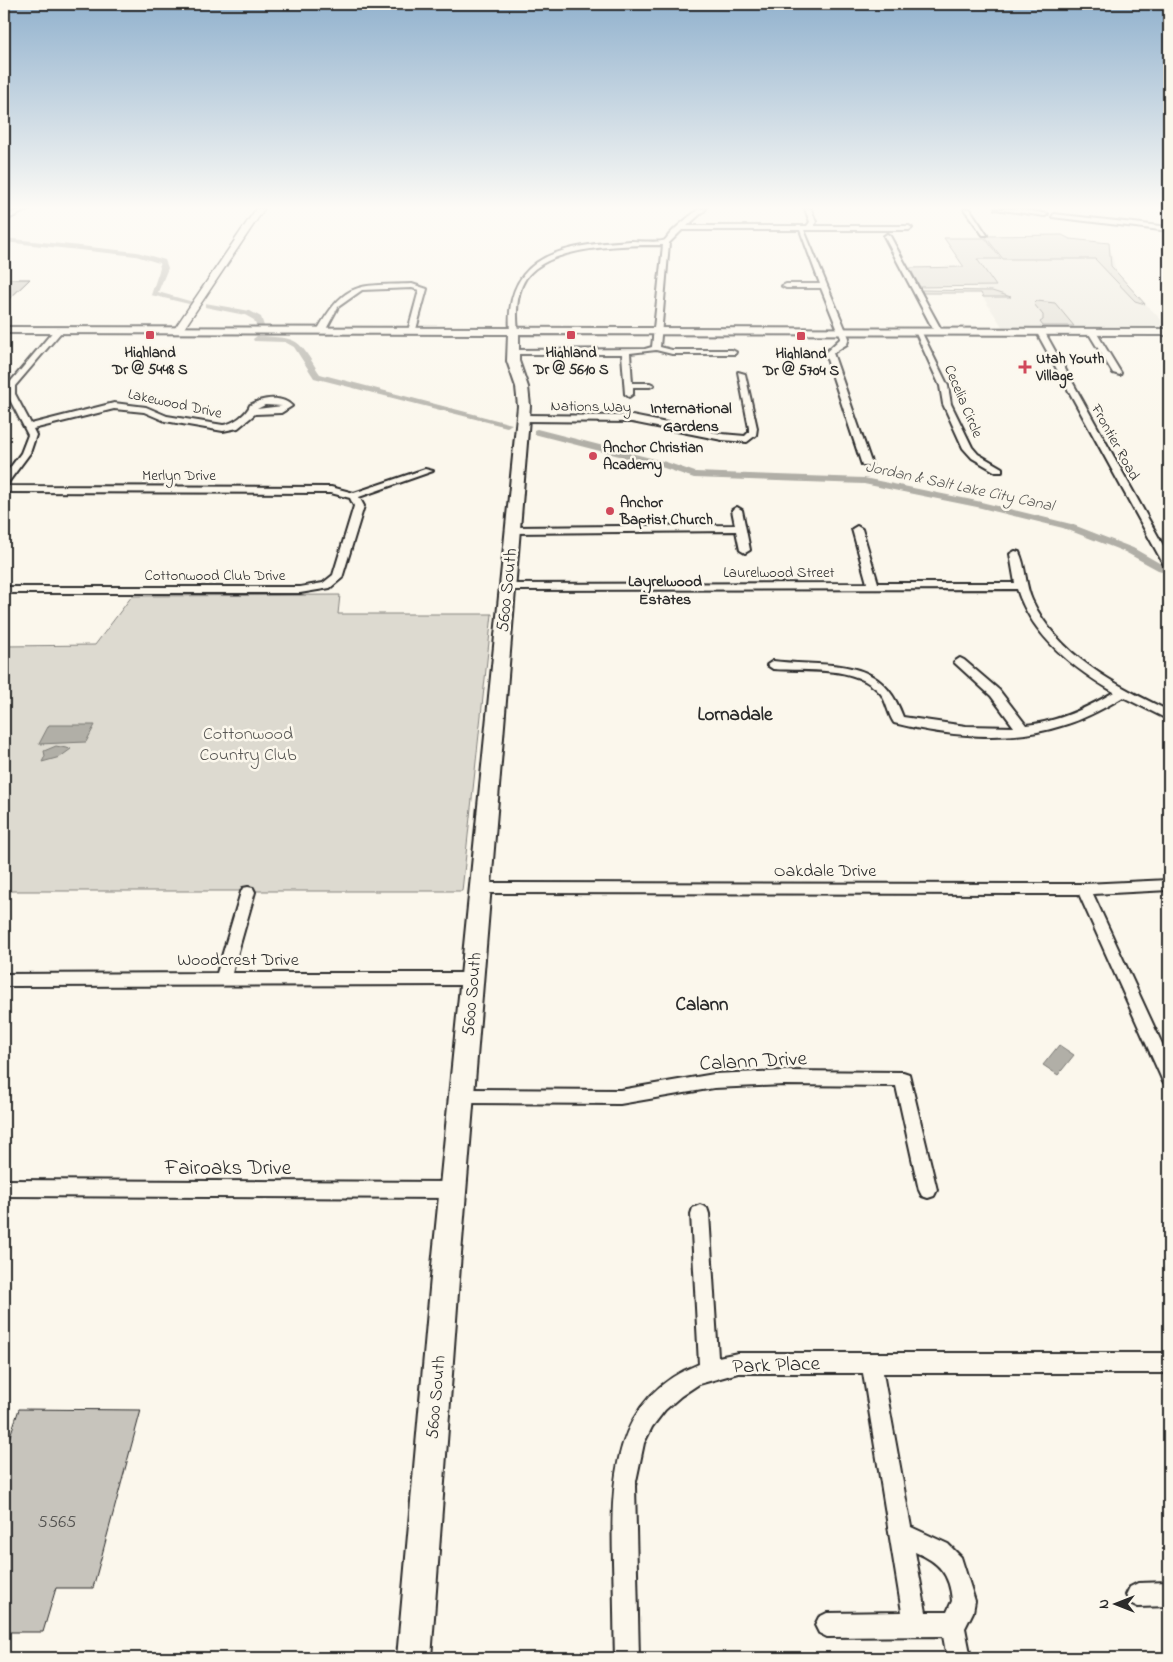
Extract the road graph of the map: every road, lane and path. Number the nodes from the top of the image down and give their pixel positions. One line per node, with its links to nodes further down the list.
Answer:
1 (824, 286): 17 (street)
2 (208, 287): 11 (street)
3 (367, 287): 12 (street)
4 (414, 287): 13 (street)
5 (519, 287): 14 (street)
6 (662, 287): 9 (street)
7 (914, 287): 16 (street)
8 (4, 330): 10 (main road)
9 (658, 330): 14 (main road); 17 (main road); 21 (street)
10 (58, 331): 11 (main road); 28 (street)
11 (178, 331): 12 (main road)
12 (321, 331): 13 (main road)
13 (412, 331): 14 (main road)
14 (514, 331): 23 (main road, 5600 South)
15 (917, 331): 16 (main road); 17 (main road); 33 (street, Cecelia Circle)
16 (938, 331): 18 (main road)
17 (843, 332): 32 (street)
18 (1040, 332): 19 (main road); 44 (street, Frontier Road)
19 (1092, 332): 20 (main road); 25 (street)
20 (1169, 332)
21 (656, 348): 22 (street); 24 (street)
22 (626, 351): 23 (street); 27 (street)
23 (522, 352): 30 (main road, 5600 South)
24 (732, 352)
25 (1117, 373)
26 (741, 374): 30 (street, Nations Way)
27 (650, 385)
28 (7, 386): 31 (street)
29 (253, 412): 31 (street, Lakewood Drive)
30 (523, 418): 41 (main road, 5600 South)
31 (30, 427): 35 (street)
32 (867, 464)
33 (999, 470)
34 (428, 471): 37 (street)
35 (4, 482)
36 (4, 489): 37 (street, Merlyn Drive)
37 (354, 496): 48 (street, Cottonwood Club Drive)
38 (737, 510): 39 (street)
39 (740, 528): 41 (street); 42 (street)
40 (856, 529): 45 (street)
41 (512, 530): 47 (main road, 5600 South)
42 (745, 550)
43 (1015, 554): 46 (street)
44 (1169, 565)
45 (874, 586): 46 (street, Laurelwood Street); 47 (street, Laurelwood Street)
46 (1021, 586): 51 (street)
47 (507, 587): 56 (main road, 5600 South)
48 (4, 590)
49 (960, 662): 54 (street)
50 (773, 665): 53 (street)
51 (1122, 693): 52 (street); 54 (street)
52 (1169, 716)
53 (898, 720): 54 (street)
54 (1023, 730)
55 (1169, 885): 57 (street, Oakdale Drive)
56 (480, 888): 57 (street, Oakdale Drive); 60 (main road, 5600 South)
57 (1084, 889): 62 (street)
58 (248, 892): 59 (street)
59 (223, 978): 60 (street, Woodcrest Drive); 61 (street, Woodcrest Drive)
60 (472, 979): 63 (main road, 5600 South)
61 (4, 980)
62 (1169, 1077)
63 (462, 1096): 65 (main road, 5600 South); 66 (street, Calann Drive)
64 (4, 1188): 65 (street, Fairoaks Drive)
65 (453, 1190): 77 (main road, 5600 South)
66 (928, 1190)
67 (700, 1214): 70 (street)
68 (871, 1362): 69 (street, Park Place); 70 (street, Park Place); 71 (street)
69 (1169, 1363)
70 (709, 1370): 78 (street, Park Place)
71 (902, 1535): 74 (street); 75 (street)
72 (1138, 1594): 73 (street)
73 (1169, 1594)
74 (916, 1624): 75 (street); 76 (street)
75 (952, 1624): 79 (street)
76 (827, 1625)
77 (414, 1658)
78 (627, 1658)
79 (959, 1658)

